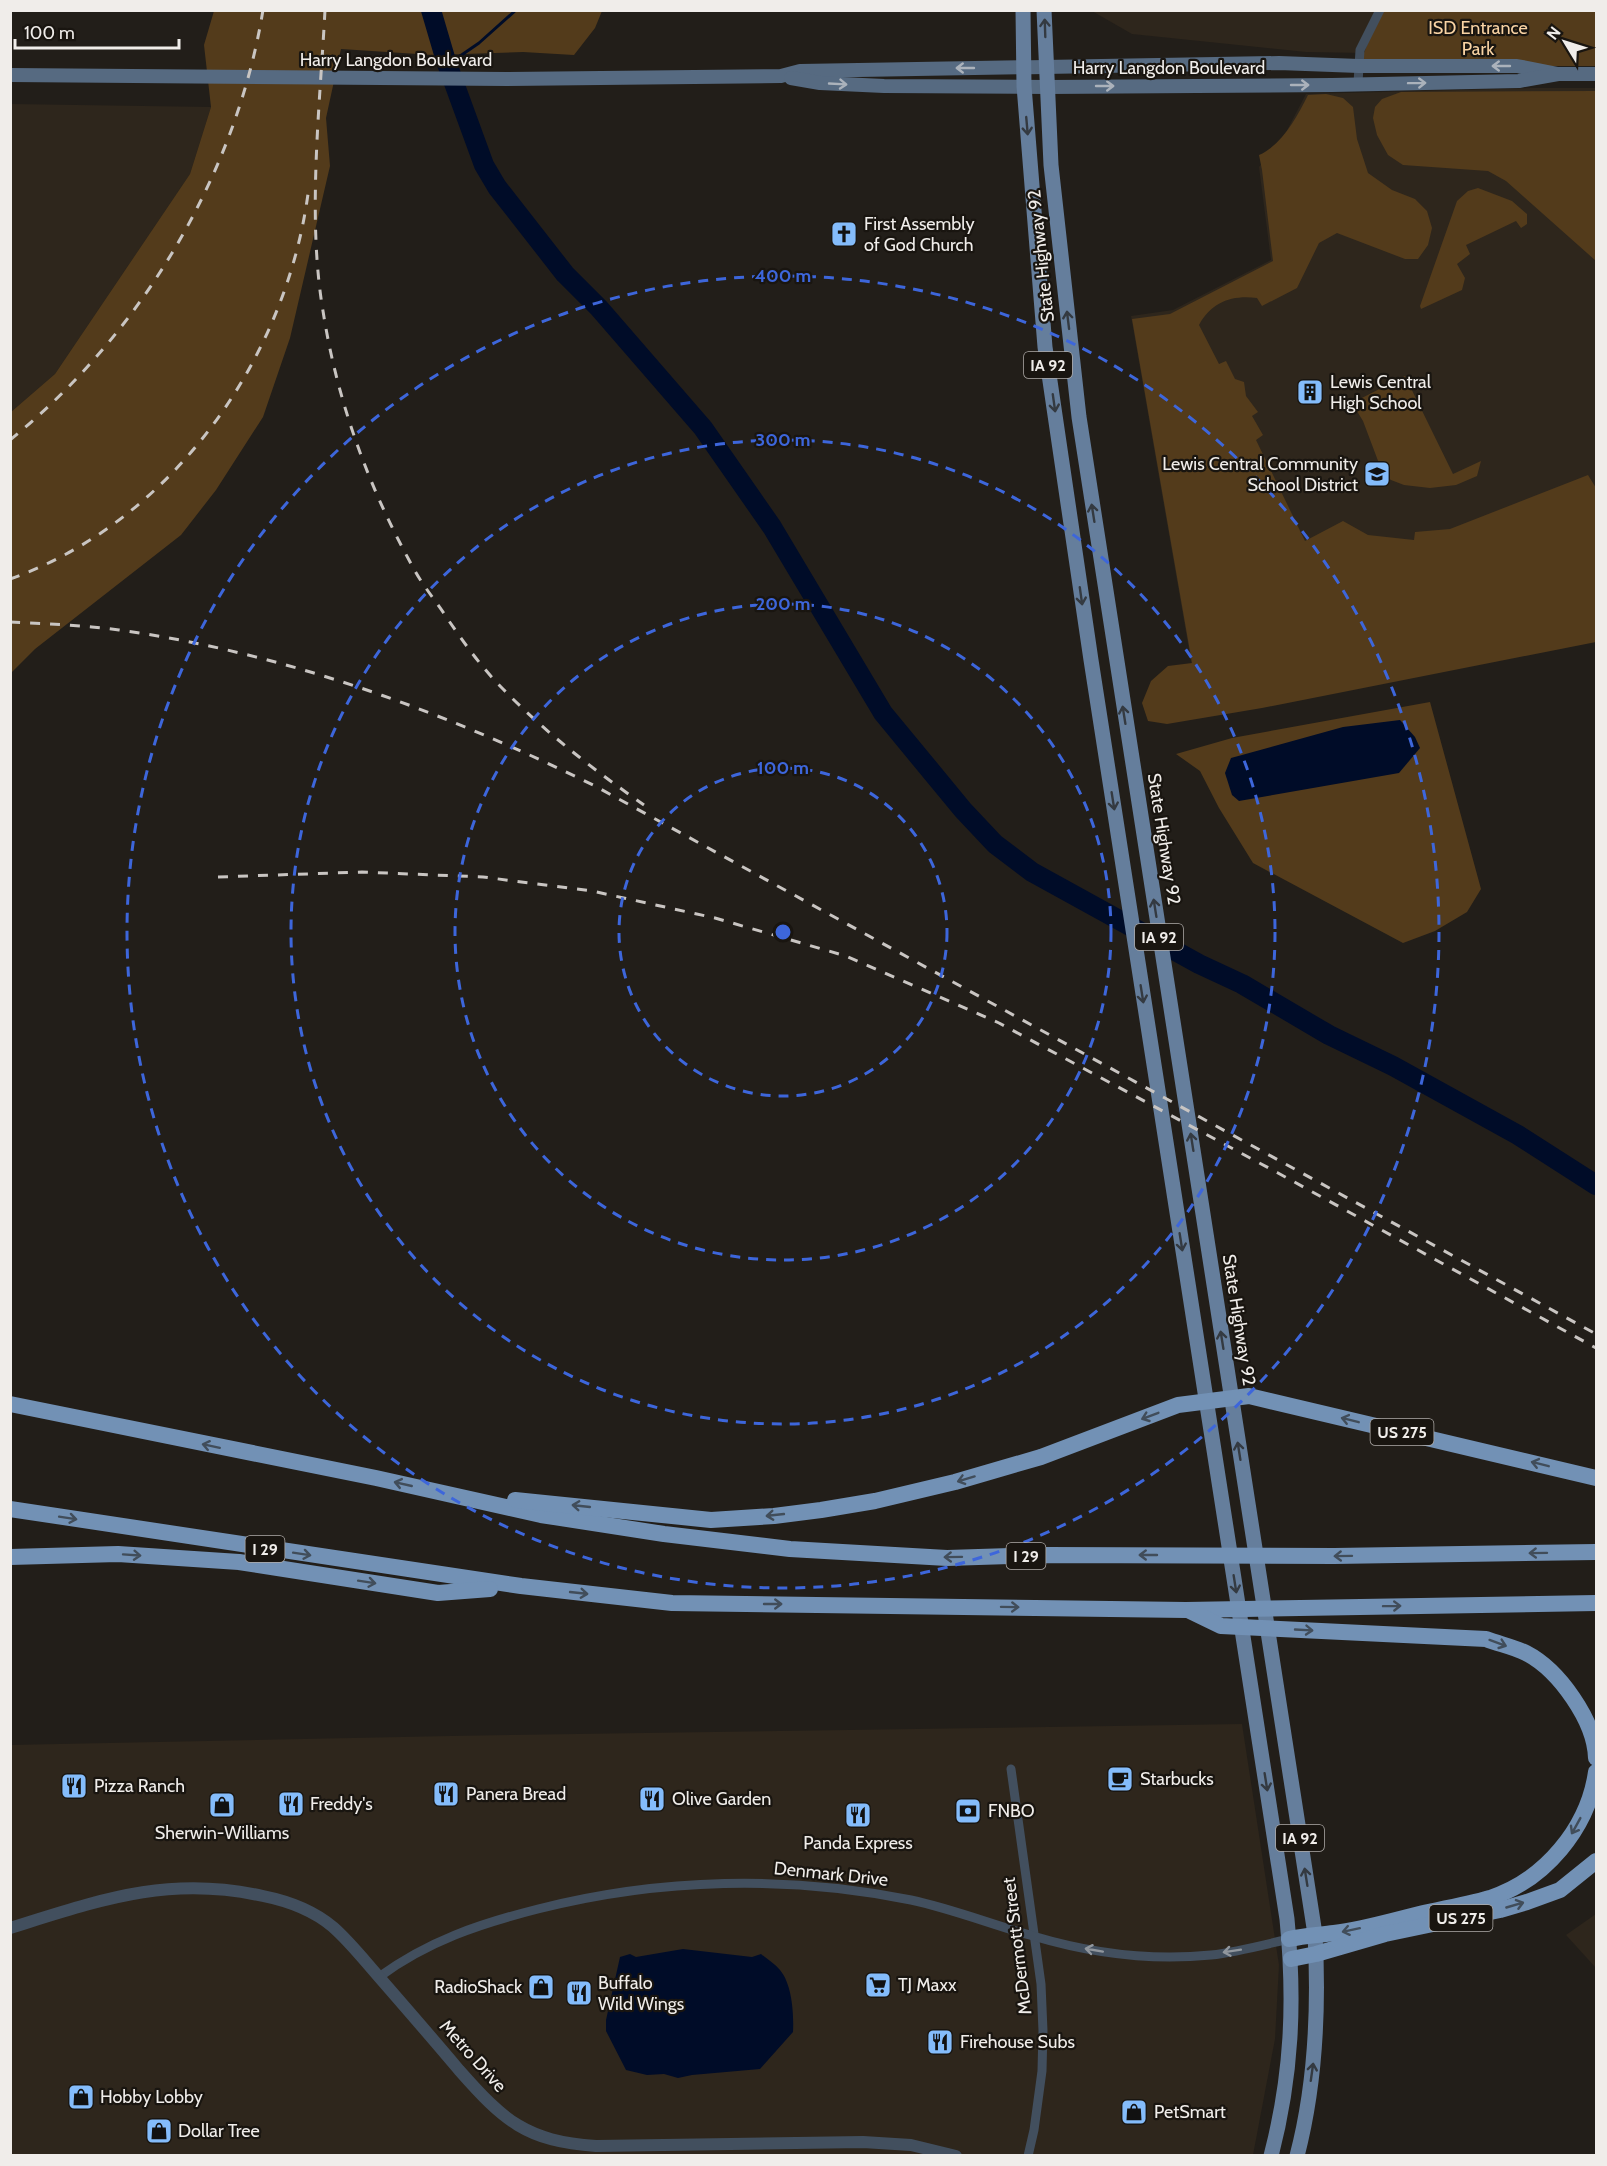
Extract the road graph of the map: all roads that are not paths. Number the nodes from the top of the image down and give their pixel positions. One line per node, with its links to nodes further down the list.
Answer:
1 (1023, 10): 5 (main road, State Highway 92 / IA 92)
2 (1044, 10): 6 (main road, State Highway 92 / IA 92, one-way to 2)
3 (1380, 10): 4 (street)
4 (1359, 66): 6 (main road, Harry Langdon Boulevard); 7 (main road, Harry Langdon Boulevard, one-way to 4); 11 (street)
5 (1023, 67): 6 (main road, Harry Langdon Boulevard); 10 (main road, Harry Langdon Boulevard, one-way to 10); 12 (main road, State Highway 92 / IA 92)
6 (1046, 67): 13 (main road, State Highway 92 / IA 92)
7 (1558, 74): 8 (main road, Harry Langdon Boulevard); 11 (main road, Harry Langdon Boulevard, one-way to 7)
8 (1596, 74)
9 (10, 75): 10 (main road, Harry Langdon Boulevard)
10 (781, 76): 12 (main road, Harry Langdon Boulevard, one-way to 12)
11 (1358, 84): 13 (main road, Harry Langdon Boulevard, one-way to 11)
12 (1024, 86): 13 (main road, Harry Langdon Boulevard); 15 (main road, State Highway 92 / IA 92, one-way to 15)
13 (1047, 87): 14 (main road, State Highway 92 / IA 92, one-way to 13)
14 (1231, 1398): 15 (highway, US 275); 17 (highway, US 275, one-way to 14); 30 (main road, State Highway 92 / IA 92, one-way to 14)
15 (1206, 1401): 18 (highway, one-way to 18); 32 (main road, State Highway 92, one-way to 32)
16 (10, 1404): 18 (highway, I 29, one-way to 16)
17 (1596, 1478)
18 (460, 1497): 20 (highway, I 29, one-way to 18)
19 (10, 1509): 22 (highway, I 29, one-way to 22)
20 (1596, 1552)
21 (10, 1557): 22 (highway, one-way to 22)
22 (521, 1586): 24 (highway, I 29, one-way to 24)
23 (1596, 1603): 24 (highway, I 29, one-way to 23)
24 (1186, 1610): 25 (highway, one-way to 25)
25 (1596, 1758)
26 (1011, 1769): 31 (street, McDermott Street)
27 (1596, 1772): 30 (highway, one-way to 30)
28 (1596, 1862): 33 (highway, US 275, one-way to 28)
29 (10, 1928): 35 (street, Metro Drive)
30 (1315, 1934): 32 (highway); 33 (main road, IA 92)
31 (1034, 1937): 32 (street, Denmark Drive, one-way to 31); 35 (street, Denmark Drive); 37 (street, McDermott Street)
32 (1289, 1939): 34 (main road, State Highway 92)
33 (1316, 1954): 34 (highway); 39 (main road, one-way to 33)
34 (1291, 1959): 38 (main road, State Highway 92)
35 (379, 1977): 36 (street, Metro Drive)
36 (956, 2156)
37 (1028, 2156)
38 (1272, 2156)
39 (1297, 2156)

